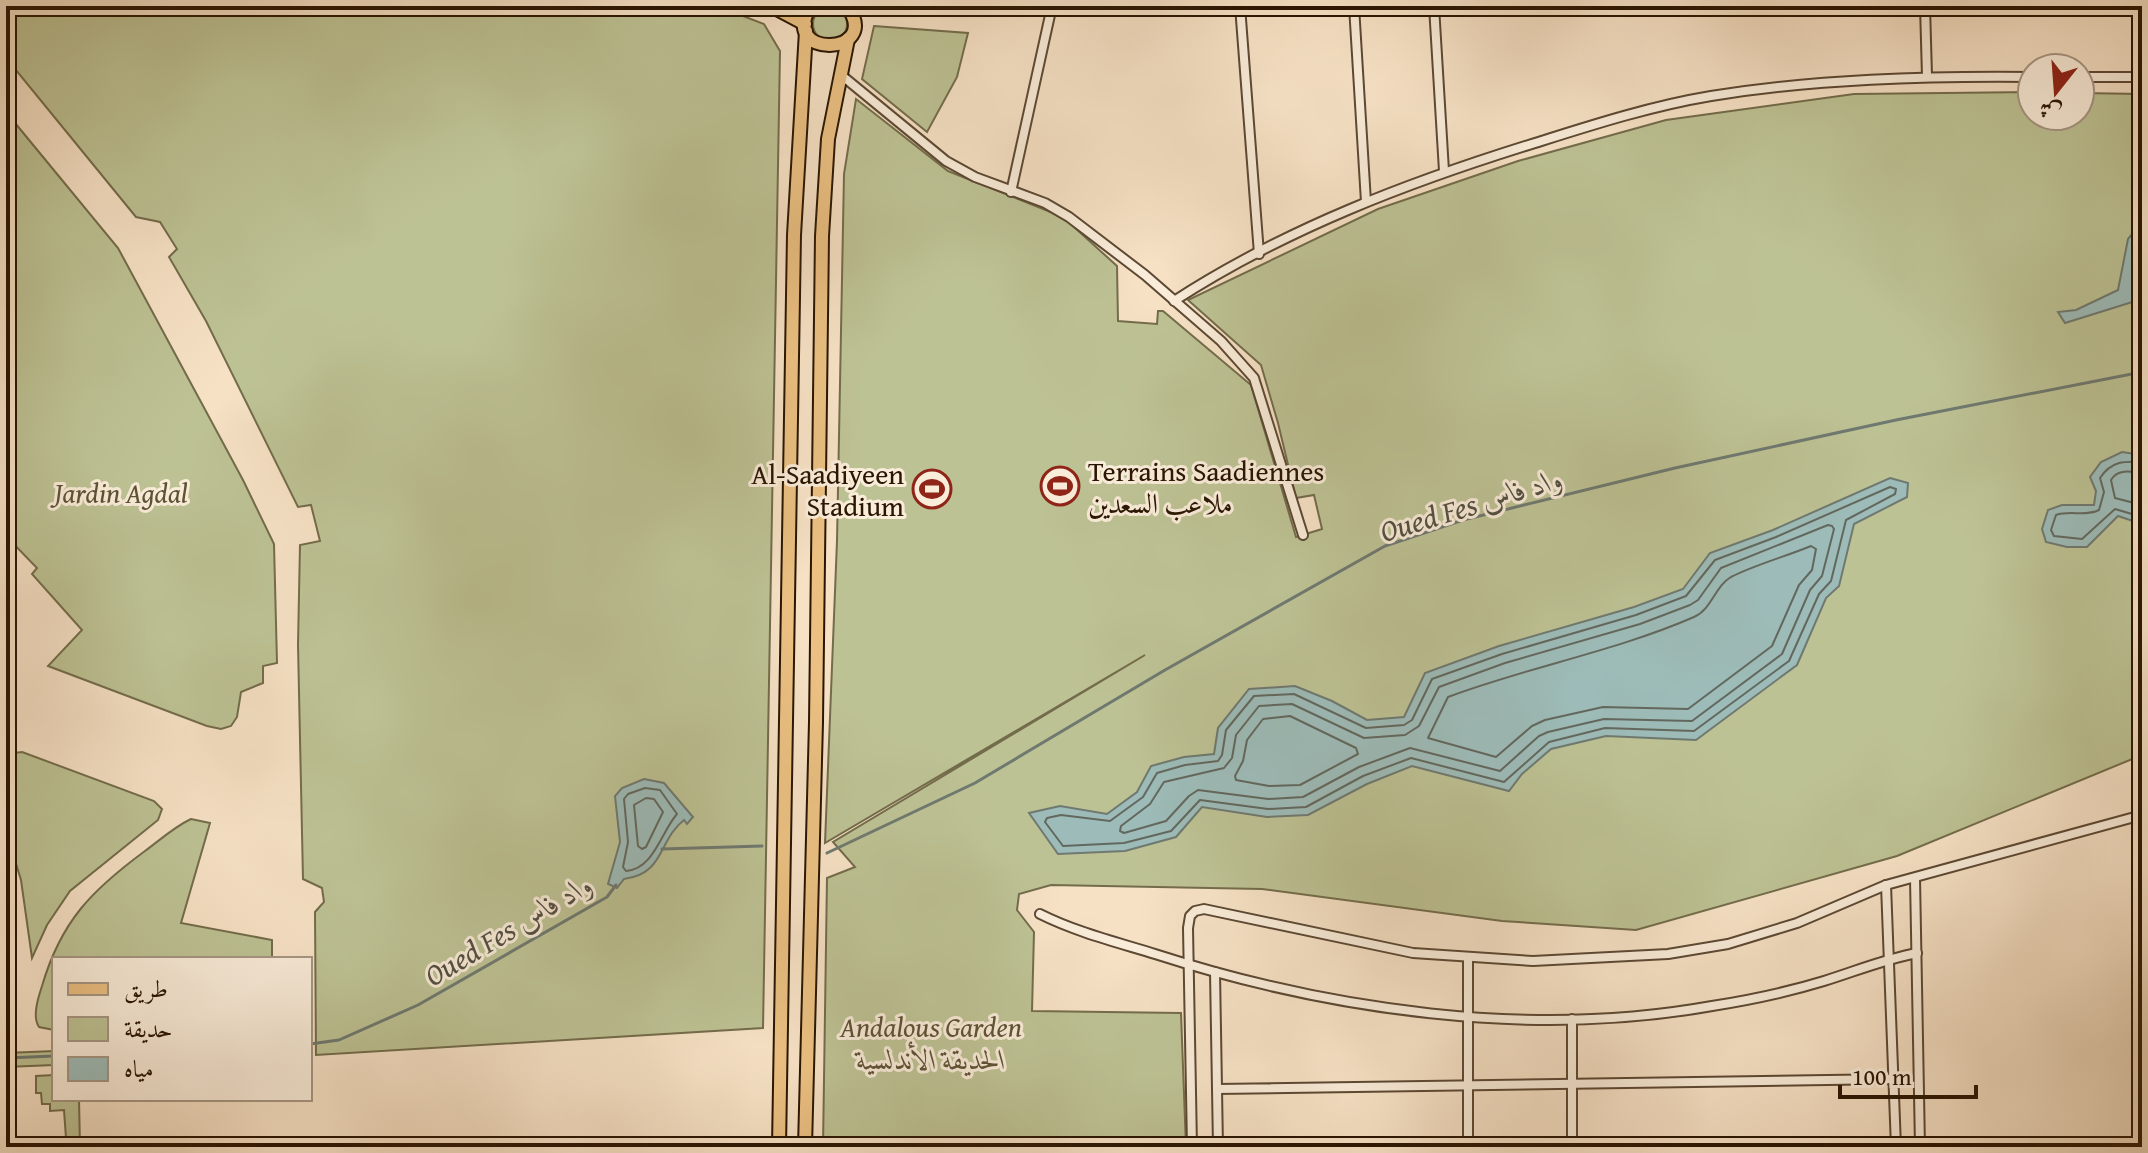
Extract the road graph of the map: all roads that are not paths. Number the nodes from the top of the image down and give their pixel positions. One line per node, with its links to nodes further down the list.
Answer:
1 (771, 6): 10 (main road)
2 (811, 6): 10 (main road)
3 (917, 6): 9 (street)
4 (1052, 6): 18 (street)
5 (1240, 6): 20 (street)
6 (1354, 6): 19 (street)
7 (1434, 6): 17 (street)
8 (1925, 6): 13 (street)
9 (849, 8): 11 (main road)
10 (806, 28): 11 (main road); 39 (main road)
11 (848, 39): 12 (main road)
12 (840, 73): 18 (street); 40 (main road)
13 (1927, 76): 14 (street); 17 (street)
14 (2016, 77)
15 (2096, 77): 16 (street)
16 (2142, 77)
17 (1444, 171): 19 (street)
18 (1011, 192): 21 (street)
19 (1366, 202): 20 (street)
20 (1259, 254): 21 (street)
21 (1174, 301): 22 (street)
22 (1303, 535)
23 (2142, 815): 24 (street)
24 (1915, 878): 25 (street); 27 (street)
25 (1886, 885): 28 (street); 29 (street)
26 (1040, 914): 30 (street)
27 (1917, 953): 29 (street); 46 (street)
28 (1468, 957): 30 (street); 32 (street)
29 (1890, 958): 33 (street); 34 (street)
30 (1189, 965): 31 (street); 41 (street)
31 (1215, 972): 32 (street); 37 (street)
32 (1468, 1017): 33 (street); 36 (street)
33 (1572, 1019): 35 (street)
34 (1894, 1079): 35 (street); 38 (street)
35 (1572, 1084): 36 (street); 44 (street)
36 (1468, 1086): 37 (street); 43 (street)
37 (1217, 1089): 42 (street)
38 (1896, 1146): 45 (street)
39 (779, 1147)
40 (805, 1147)
41 (1192, 1147)
42 (1218, 1147)
43 (1468, 1147)
44 (1572, 1147)
45 (1668, 1147)
46 (1920, 1147)

